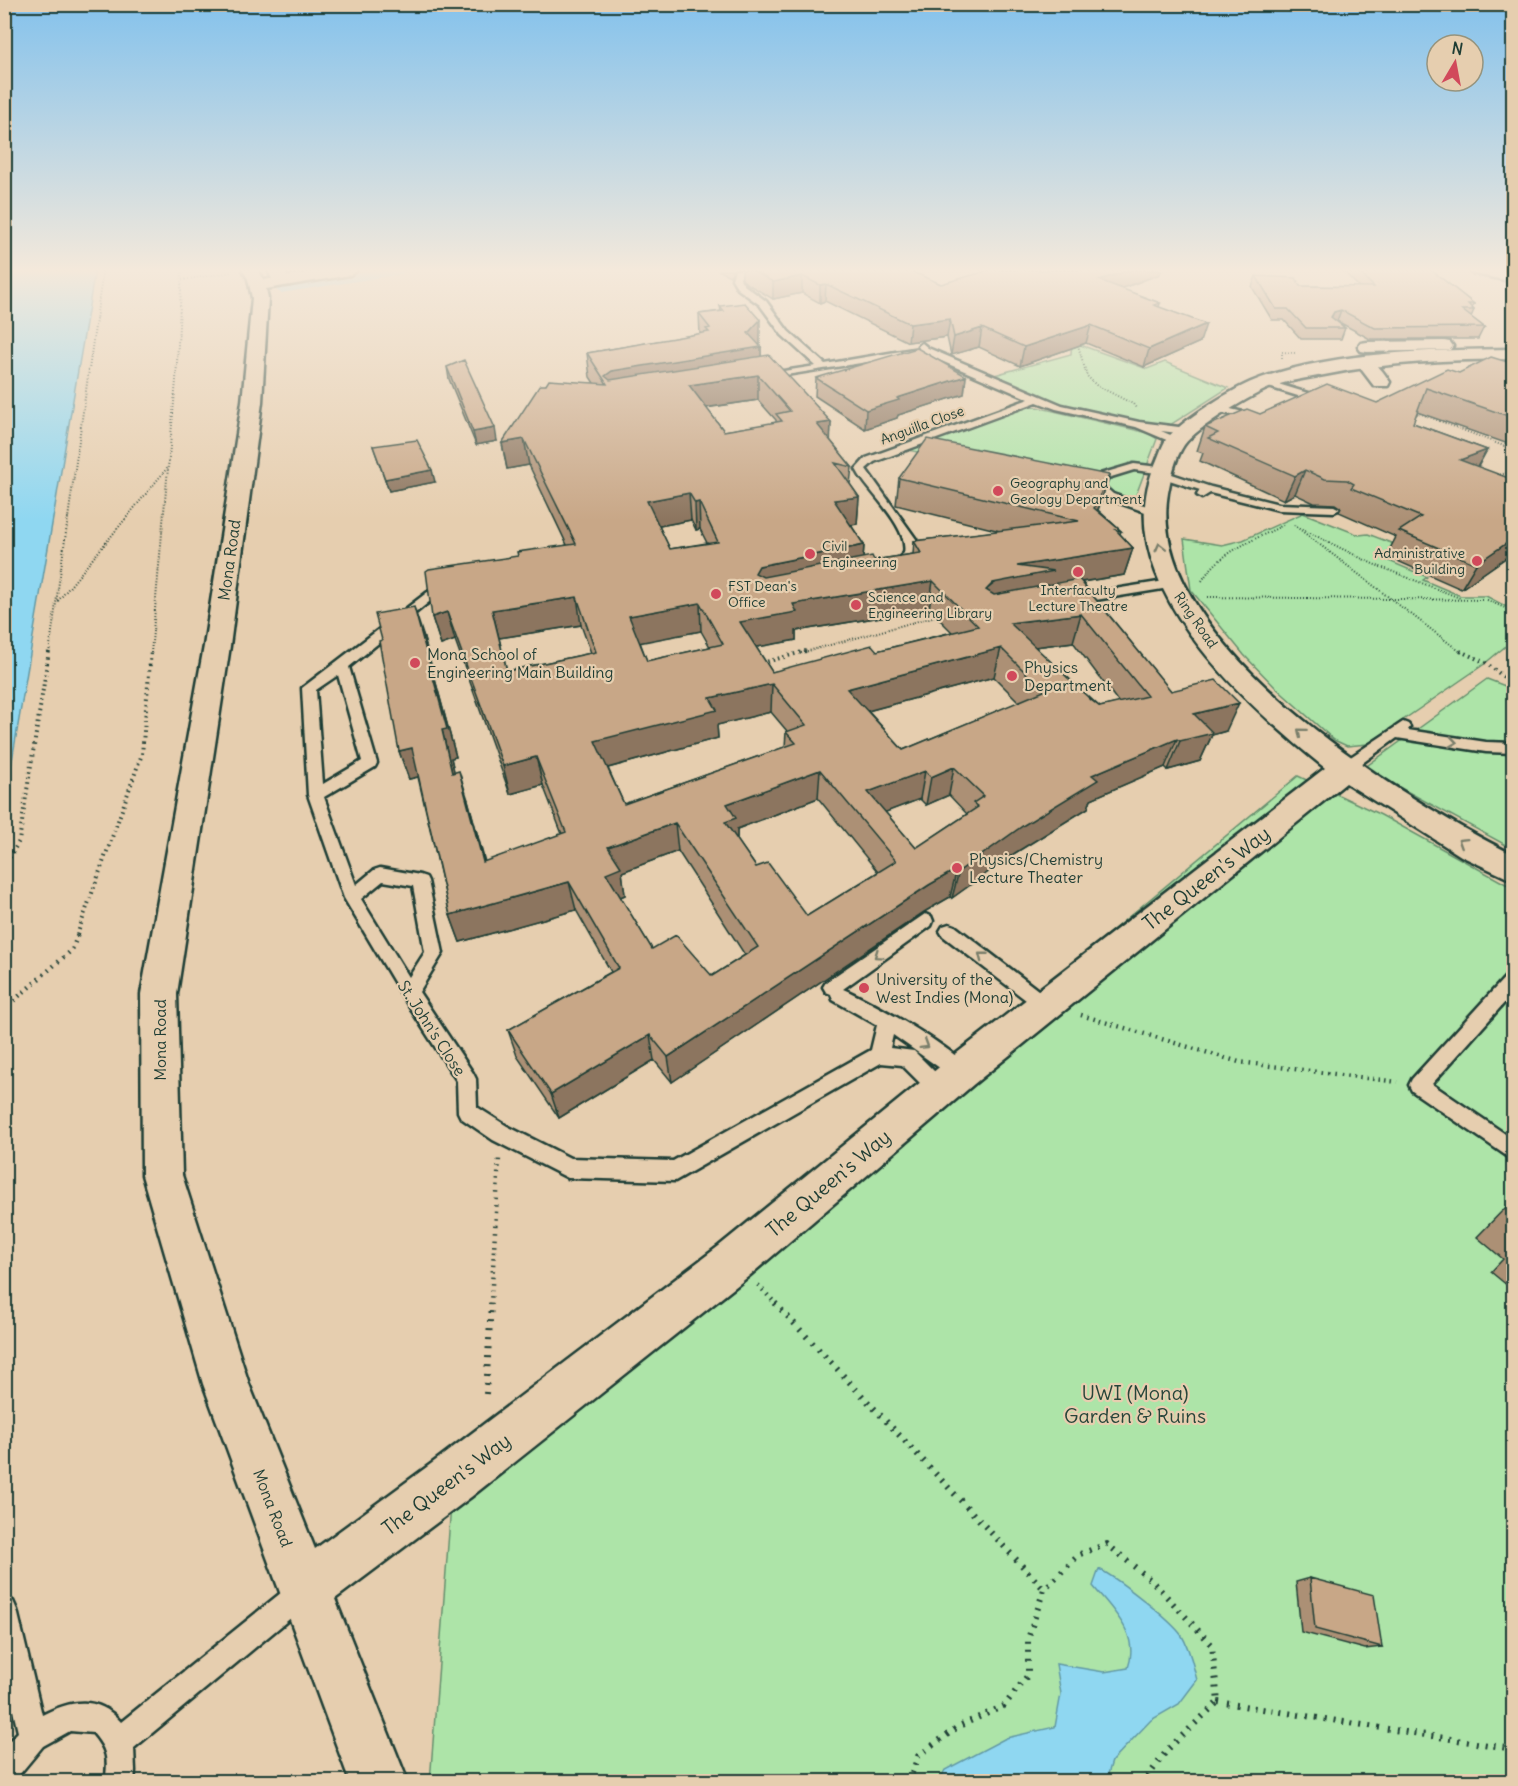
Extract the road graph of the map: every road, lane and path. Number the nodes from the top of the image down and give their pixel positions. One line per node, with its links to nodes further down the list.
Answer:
1 (92, 353): 38 (path)
2 (177, 353): 24 (path)
3 (256, 353): 66 (street, Mona Road)
4 (808, 353): 10 (lane)
5 (895, 353): 10 (lane)
6 (935, 353): 14 (lane)
7 (1081, 353): 19 (path)
8 (1365, 353): 12 (street)
9 (1514, 354): 13 (street)
10 (823, 367): 11 (lane)
11 (754, 378)
12 (1381, 382)
13 (1265, 383): 15 (lane); 16 (street)
14 (1037, 399): 19 (lane); 21 (lane, Anguilla Close)
15 (1330, 402)
16 (1218, 409): 18 (lane); 20 (street)
17 (1412, 415): 22 (path)
18 (1264, 420)
19 (1139, 425): 20 (lane); 20 (lane)
20 (1181, 436): 25 (street, Ring Road)
21 (898, 450): 23 (lane); 31 (lane, Anguilla Close)
22 (1514, 450)
23 (921, 455)
24 (168, 467): 38 (path); 56 (path)
25 (1162, 472): 28 (lane); 29 (street, Ring Road); 29 (lane)
26 (1514, 472): 27 (path)
27 (1490, 475)
28 (1334, 509)
29 (1154, 512): 33 (street, Ring Road, one-way to 29)
30 (1293, 524): 34 (path); 36 (path); 37 (path)
31 (888, 573)
32 (457, 576): 43 (lane, St. John's Close)
33 (1171, 584): 39 (lane); 46 (street, Ring Road, one-way to 33)
34 (1202, 588)
35 (1202, 597): 36 (path)
36 (1391, 599): 37 (path); 44 (path)
37 (1463, 600): 40 (path)
38 (57, 602): 48 (path)
39 (1062, 602)
40 (1514, 612)
41 (948, 614): 42 (path)
42 (754, 664)
43 (342, 666): 47 (lane, St. John's Close); 47 (lane)
44 (1514, 685)
45 (1514, 748): 46 (lane, one-way to 45)
46 (1345, 768): 49 (street, Ring Road, one-way to 46); 55 (street, The Queen's Way)
47 (316, 795): 50 (lane, St. John's Close)
48 (4, 867)
49 (1514, 869)
50 (352, 898): 54 (lane, St. John's Close); 54 (lane)
51 (925, 921): 57 (lane, one-way to 57)
52 (950, 931): 55 (lane, one-way to 52)
53 (1514, 979): 60 (lane)
54 (409, 992): 61 (lane, St. John's Close)
55 (1045, 1005): 59 (street, The Queen's Way); 60 (path)
56 (4, 1009)
57 (887, 1021): 58 (lane); 59 (lane, one-way to 59)
58 (879, 1055): 59 (lane); 61 (lane, St. John's Close)
59 (951, 1081): 63 (street, The Queen's Way)
60 (1419, 1085): 62 (lane)
61 (500, 1133): 64 (path)
62 (1514, 1152)
63 (734, 1261): 65 (path); 66 (street, The Queen's Way)
64 (486, 1394)
65 (1044, 1589): 68 (path); 75 (path)
66 (304, 1590): 70 (lane); 74 (street, Mona Road)
67 (4, 1610): 69 (lane)
68 (1218, 1702): 71 (path); 76 (path)
69 (33, 1736): 70 (lane); 72 (lane)
70 (119, 1742): 73 (lane)
71 (1514, 1749)
72 (4, 1771)
73 (119, 1782)
74 (379, 1782)
75 (909, 1782)
76 (1144, 1782)

